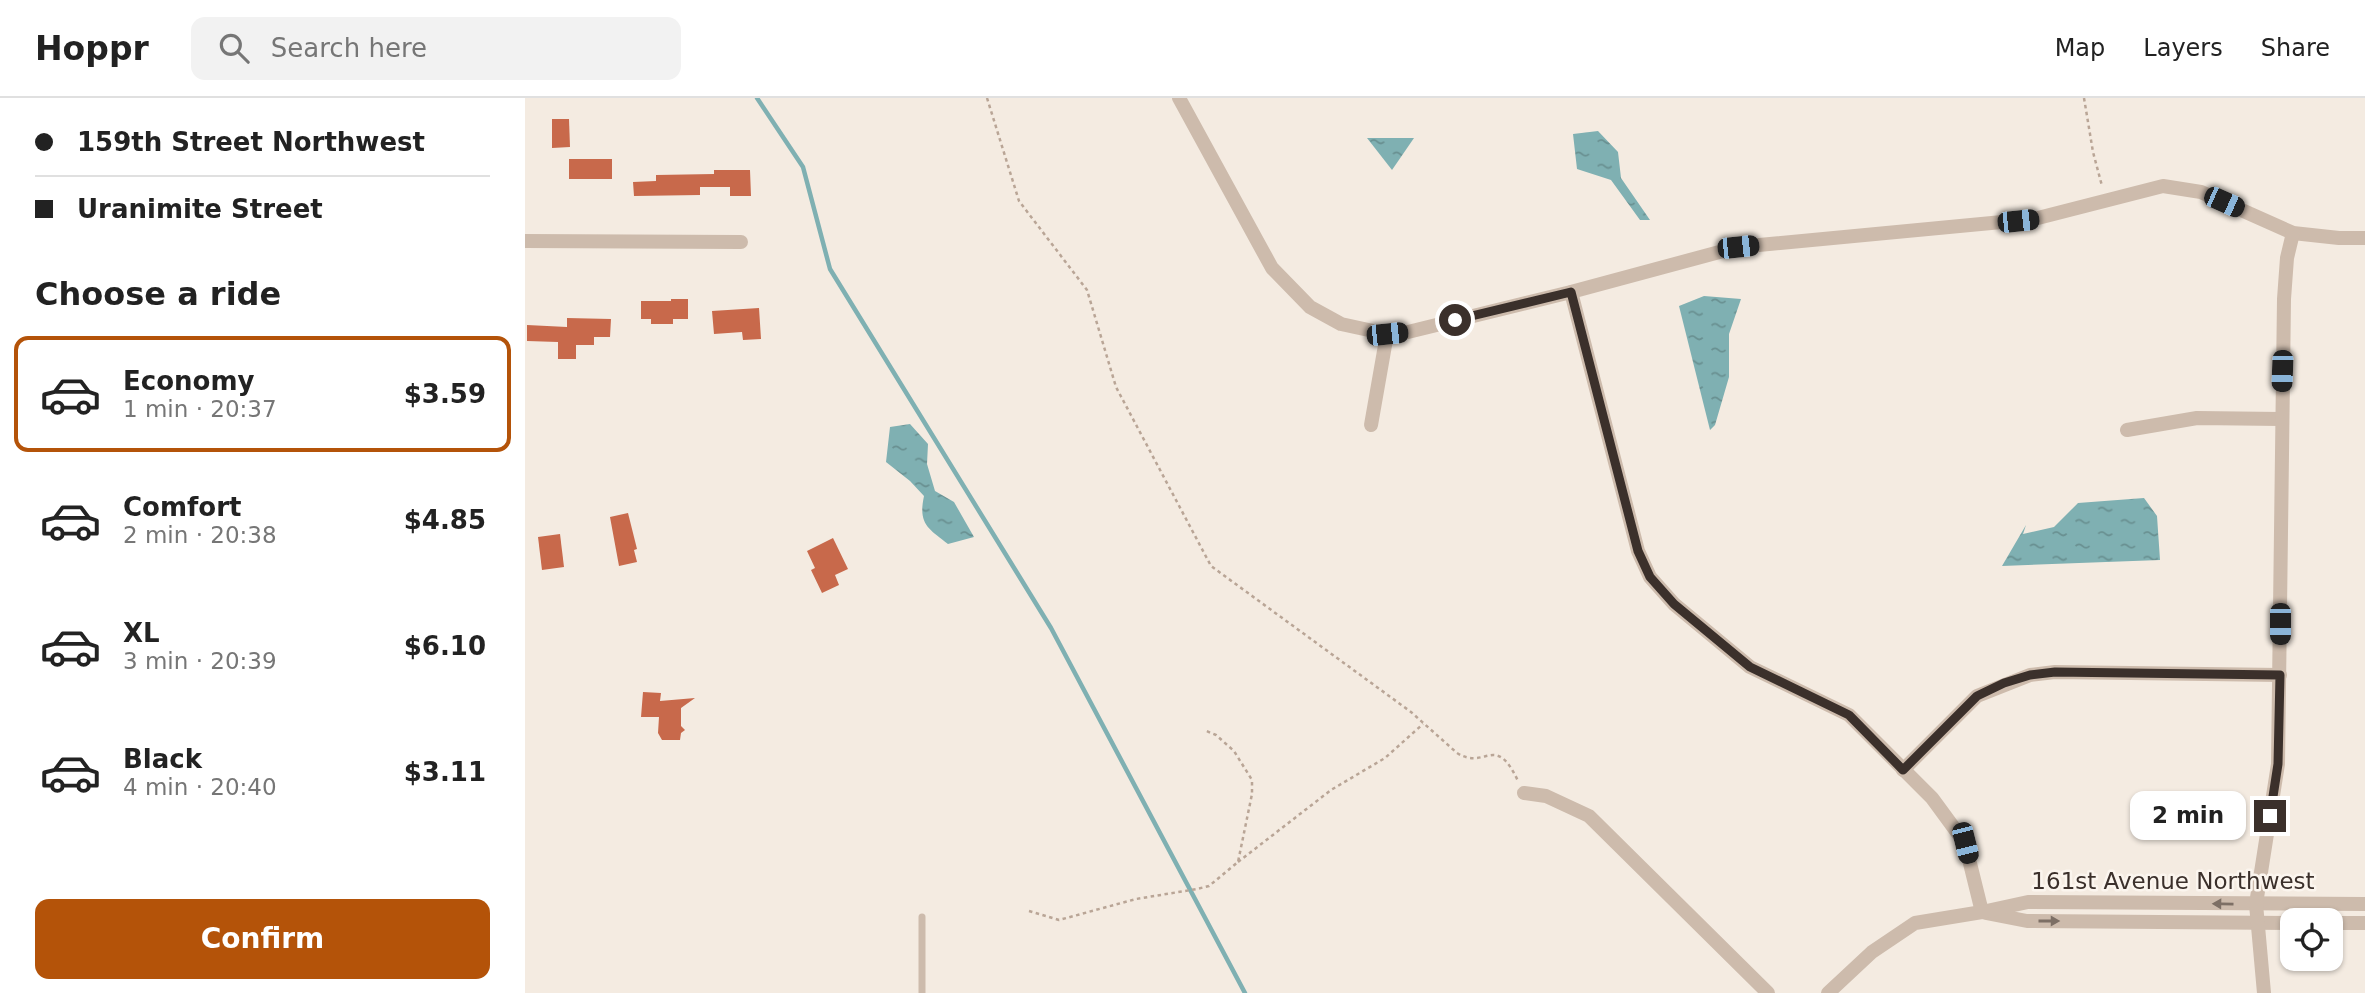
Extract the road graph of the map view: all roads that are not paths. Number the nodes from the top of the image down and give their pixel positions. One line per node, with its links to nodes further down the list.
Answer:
1 (1179, 98): 7 (street)
2 (2293, 233): 3 (street); 6 (street); 8 (street)
3 (2365, 238)
4 (525, 241): 5 (street)
5 (741, 242)
6 (1571, 292): 7 (street); 12 (street)
7 (1387, 334): 9 (street)
8 (2281, 419): 10 (street); 11 (street)
9 (1371, 425)
10 (2127, 430)
11 (2280, 675): 12 (street); 14 (street)
12 (1903, 770): 16 (street)
13 (1524, 793): 23 (street)
14 (2256, 904): 15 (street, 161st Avenue Northwest); 16 (street, 161st Avenue Northwest, one-way to 16); 18 (street)
15 (2365, 904)
16 (1982, 912): 18 (street, 161st Avenue Northwest, one-way to 18); 24 (street, 161st Avenue Northwest)
17 (922, 917): 22 (lane)
18 (2256, 922): 19 (street, 161st Avenue Northwest); 25 (street)
19 (2280, 923)
20 (2343, 923): 21 (street, 161st Avenue Northwest)
21 (2365, 923)
22 (922, 993)
23 (1768, 993)
24 (1828, 993)
25 (2264, 993)

